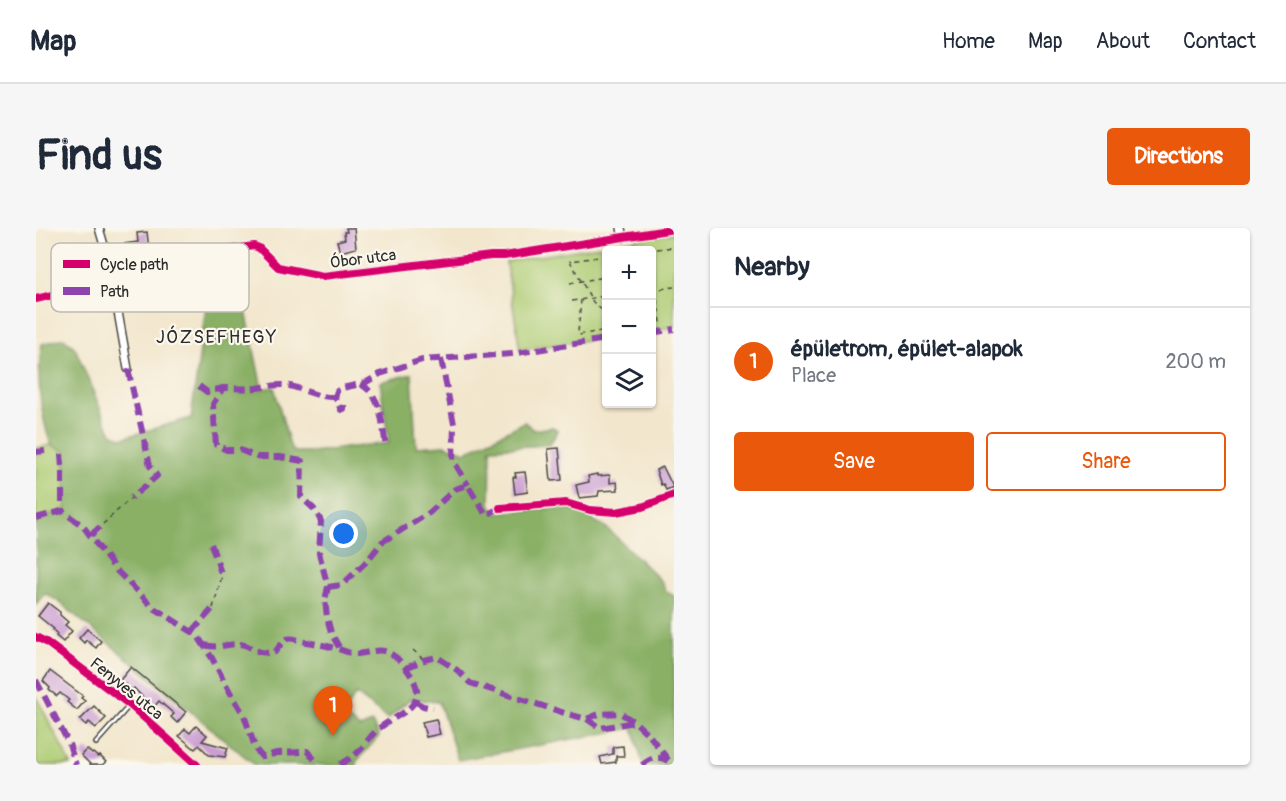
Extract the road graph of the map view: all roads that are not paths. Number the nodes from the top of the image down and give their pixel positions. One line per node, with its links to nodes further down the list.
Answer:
1 (99, 228): 5 (street)
2 (621, 228): 4 (street)
3 (674, 229): 4 (street, Óbor utca)
4 (623, 238): 6 (street, Óbor utca)
5 (103, 243)
6 (249, 247)
7 (51, 295): 8 (street, Óbor utca)
8 (36, 299)
9 (118, 312): 10 (street)
10 (128, 369)
11 (674, 495): 12 (street)
12 (500, 508)
13 (36, 637): 14 (street, Fenyves utca)
14 (130, 705): 15 (lane); 16 (street, Fenyves utca)
15 (96, 743)
16 (197, 765)

